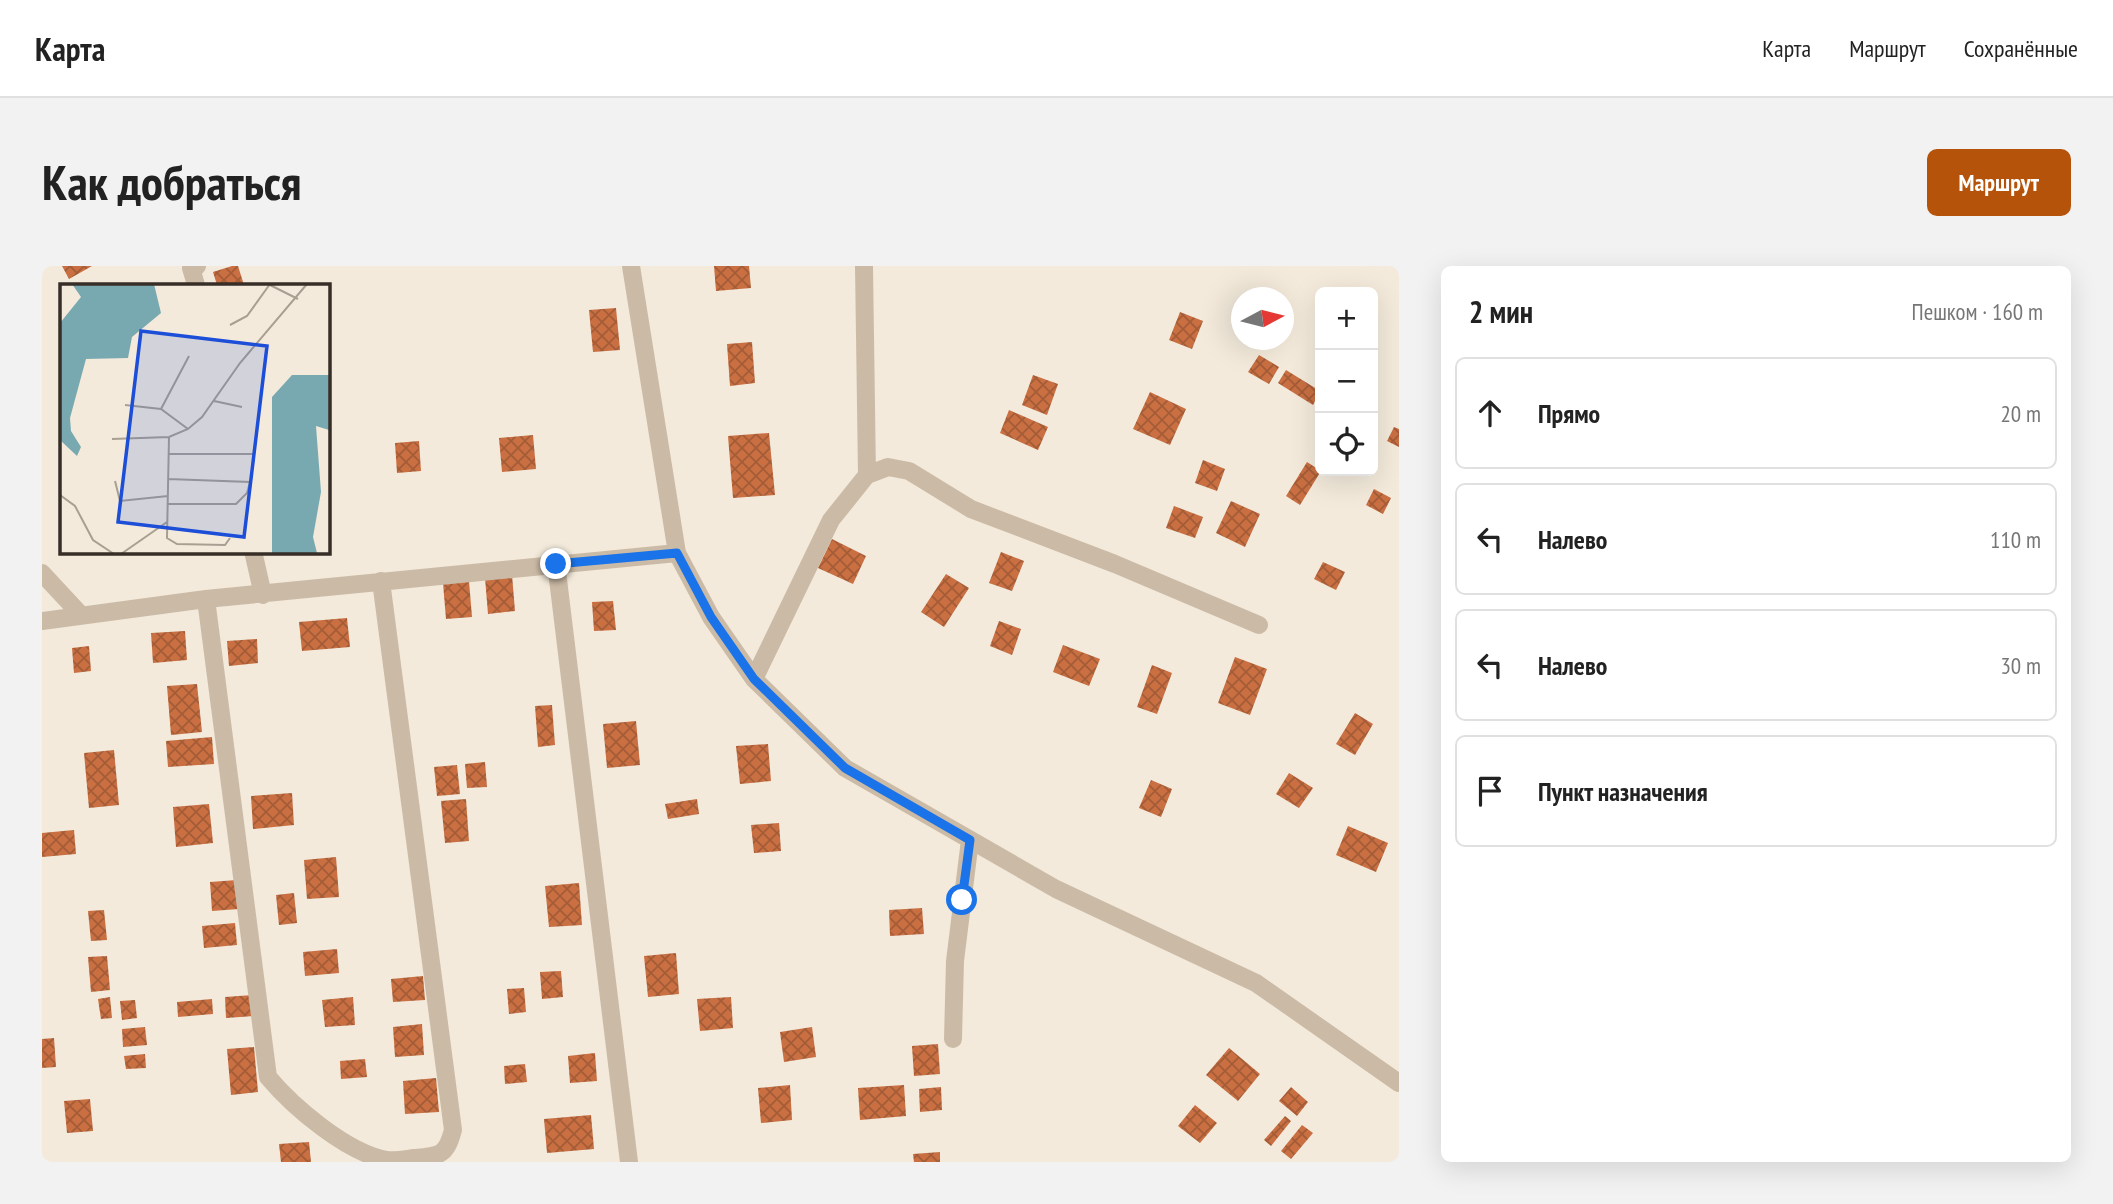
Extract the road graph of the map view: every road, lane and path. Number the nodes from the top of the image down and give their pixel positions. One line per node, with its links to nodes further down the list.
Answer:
1 (197, 266): 4 (street)
2 (631, 266): 7 (street)
3 (864, 266): 5 (street)
4 (196, 284)
5 (867, 475): 15 (street); 16 (street)
6 (253, 553): 11 (street)
7 (677, 553): 8 (street); 16 (street)
8 (556, 564): 10 (street); 20 (street)
9 (42, 573): 13 (street)
10 (381, 581): 11 (street); 12 (street)
11 (263, 595): 12 (street)
12 (206, 599): 13 (street)
13 (81, 615): 14 (street)
14 (42, 621)
15 (1259, 625)
16 (754, 679): 17 (street)
17 (970, 840): 18 (street); 19 (street)
18 (953, 1039)
19 (1399, 1083)
20 (629, 1162)

